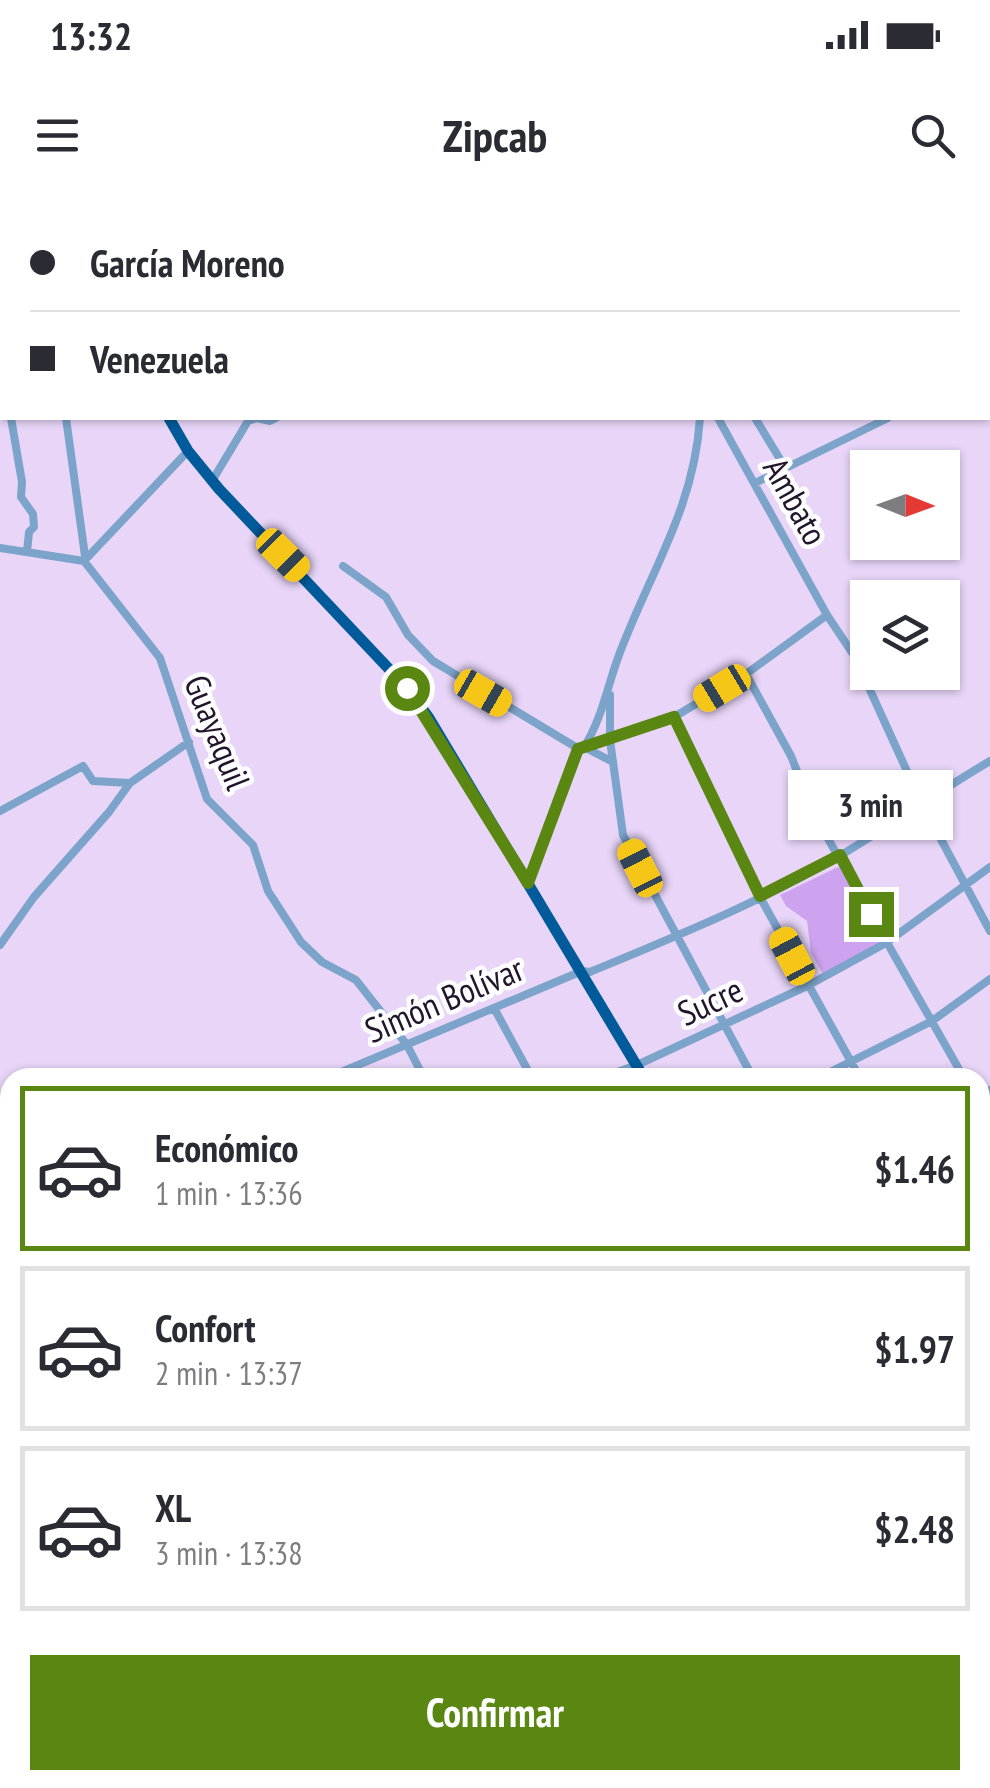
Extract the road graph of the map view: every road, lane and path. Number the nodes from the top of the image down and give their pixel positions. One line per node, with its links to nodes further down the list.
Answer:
1 (11, 420): 14 (street)
2 (66, 420): 15 (street)
3 (169, 420): 9 (highway)
4 (251, 420): 11 (street)
5 (700, 420): 19 (street)
6 (719, 420): 12 (street, Ambato)
7 (756, 420): 10 (street)
8 (884, 420): 10 (street)
9 (188, 450): 11 (highway); 15 (street)
10 (786, 468): 12 (street)
11 (212, 480): 31 (highway)
12 (755, 483): 17 (street, Ambato)
13 (0, 548): 14 (street)
14 (27, 552): 15 (street)
15 (85, 559): 22 (street, Guayaquil)
16 (343, 566): 23 (street)
17 (827, 615): 18 (street); 27 (street, Ambato)
18 (746, 674): 20 (street); 29 (street)
19 (610, 682): 21 (street); 23 (street)
20 (674, 717): 21 (street); 33 (street)
21 (610, 740): 23 (street); 25 (street)
22 (189, 742): 26 (street); 44 (street, Guayaquil)
23 (581, 748): 25 (street); 31 (street)
24 (990, 761): 27 (street, Simón Bolívar)
25 (613, 762): 35 (street)
26 (130, 783): 28 (street); 37 (street)
27 (920, 802): 29 (street, Simón Bolívar); 32 (street, Ambato)
28 (0, 811)
29 (840, 855): 33 (street, Simón Bolívar); 36 (street)
30 (990, 868): 32 (street, Sucre)
31 (528, 883): 38 (highway)
32 (965, 886): 34 (street, Ambato); 36 (street, Sucre)
33 (760, 896): 35 (street, Simón Bolívar); 40 (street)
34 (990, 931)
35 (675, 936): 38 (street, Simón Bolívar); 43 (street)
36 (886, 943): 40 (street, Sucre); 42 (street)
37 (0, 945)
38 (582, 971): 41 (street, Simón Bolívar); 46 (highway)
39 (990, 979): 42 (street)
40 (808, 986): 43 (street, Sucre); 45 (street)
41 (494, 1008): 44 (street, Simón Bolívar); 49 (street)
42 (932, 1020): 45 (street); 54 (street)
43 (724, 1025): 46 (street, Sucre); 51 (street)
44 (407, 1045): 47 (street, Simón Bolívar); 48 (street, Guayaquil)
45 (851, 1062): 52 (street); 53 (street)
46 (637, 1066): 50 (street, Sucre)
47 (352, 1068)
48 (419, 1068)
49 (527, 1068)
50 (631, 1068)
51 (748, 1068)
52 (839, 1068)
53 (854, 1068)
54 (958, 1068)

